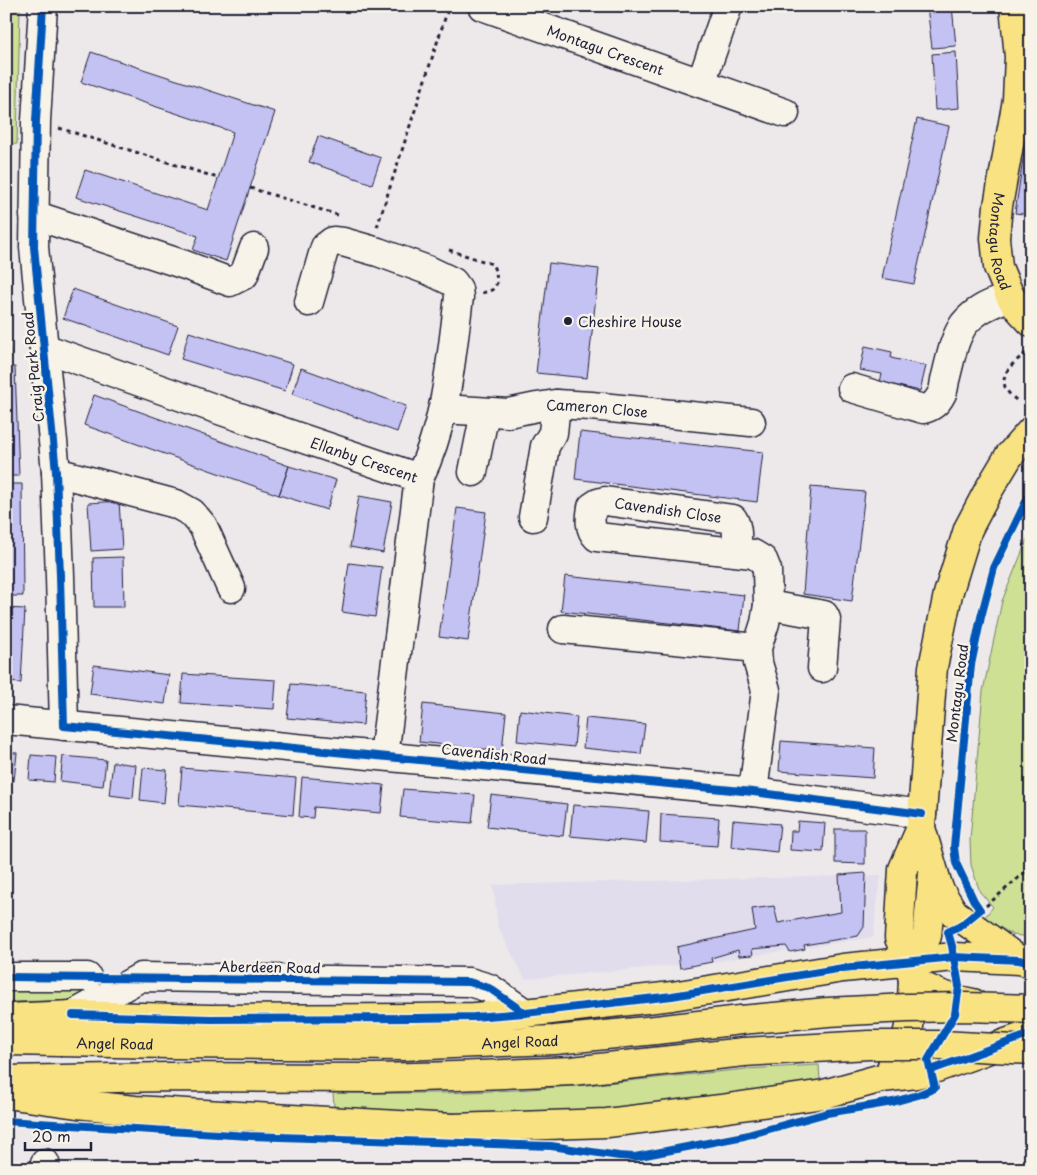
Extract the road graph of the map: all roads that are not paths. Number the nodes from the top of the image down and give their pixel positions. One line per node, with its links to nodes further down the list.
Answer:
1 (43, 6): 8 (street, Craig Park Road)
2 (482, 6): 5 (street, Montagu Crescent)
3 (728, 6): 5 (street)
4 (1014, 6): 6 (main road, Montagu Road)
5 (700, 83): 7 (street, Montagu Crescent)
6 (1024, 99): 10 (main road, Montagu Road)
7 (785, 113)
8 (34, 215): 9 (street); 13 (street, Craig Park Road)
9 (254, 248)
10 (1010, 296): 12 (main road, Montagu Road); 14 (street, Montagu Road)
11 (310, 302): 16 (street)
12 (1031, 322)
13 (44, 348): 20 (street, Craig Park Road); 22 (street, Ellanby Crescent)
14 (852, 388)
15 (556, 404): 17 (street, Cameron Close); 18 (street, Cameron Close); 23 (street)
16 (443, 409): 17 (street, Cameron Close); 22 (street)
17 (485, 412): 21 (street)
18 (751, 422)
19 (1031, 431): 34 (main road, Montagu Road)
20 (56, 472): 25 (street); 31 (street, Craig Park Road)
21 (473, 472)
22 (419, 478): 32 (street, Ellanby Crescent)
23 (533, 517)
24 (736, 552): 24 (street, Cavendish Close); 26 (street, Cavendish Close)
25 (231, 588)
26 (768, 605): 28 (street, Cavendish Close); 29 (street)
27 (563, 629): 28 (street)
28 (757, 648): 33 (street, Cavendish Close)
29 (822, 668)
30 (6, 720): 31 (street, Cavendish Road)
31 (64, 726): 32 (street, Cavendish Road)
32 (384, 756): 33 (street, Cavendish Road)
33 (753, 792): 34 (street, Cavendish Road)
34 (921, 821): 35 (main road, Montagu Road); 37 (main road, Montagu Road)
35 (934, 869): 36 (main road); 37 (main road, Montagu Road)
36 (1025, 961): 37 (main road)
37 (911, 971): 41 (main road); 44 (main road); 48 (main road)
38 (6, 977): 39 (street)
39 (87, 977)
40 (1031, 1009): 46 (main road, Angel Road, bridge)
41 (525, 1013): 42 (main road); 42 (street, Aberdeen Road)
42 (73, 1015): 43 (main road)
43 (6, 1018)
44 (1031, 1022)
45 (1031, 1034): 48 (main road)
46 (6, 1041)
47 (1031, 1050): 49 (main road, bridge)
48 (882, 1078): 50 (main road)
49 (6, 1080)
50 (6, 1094)

